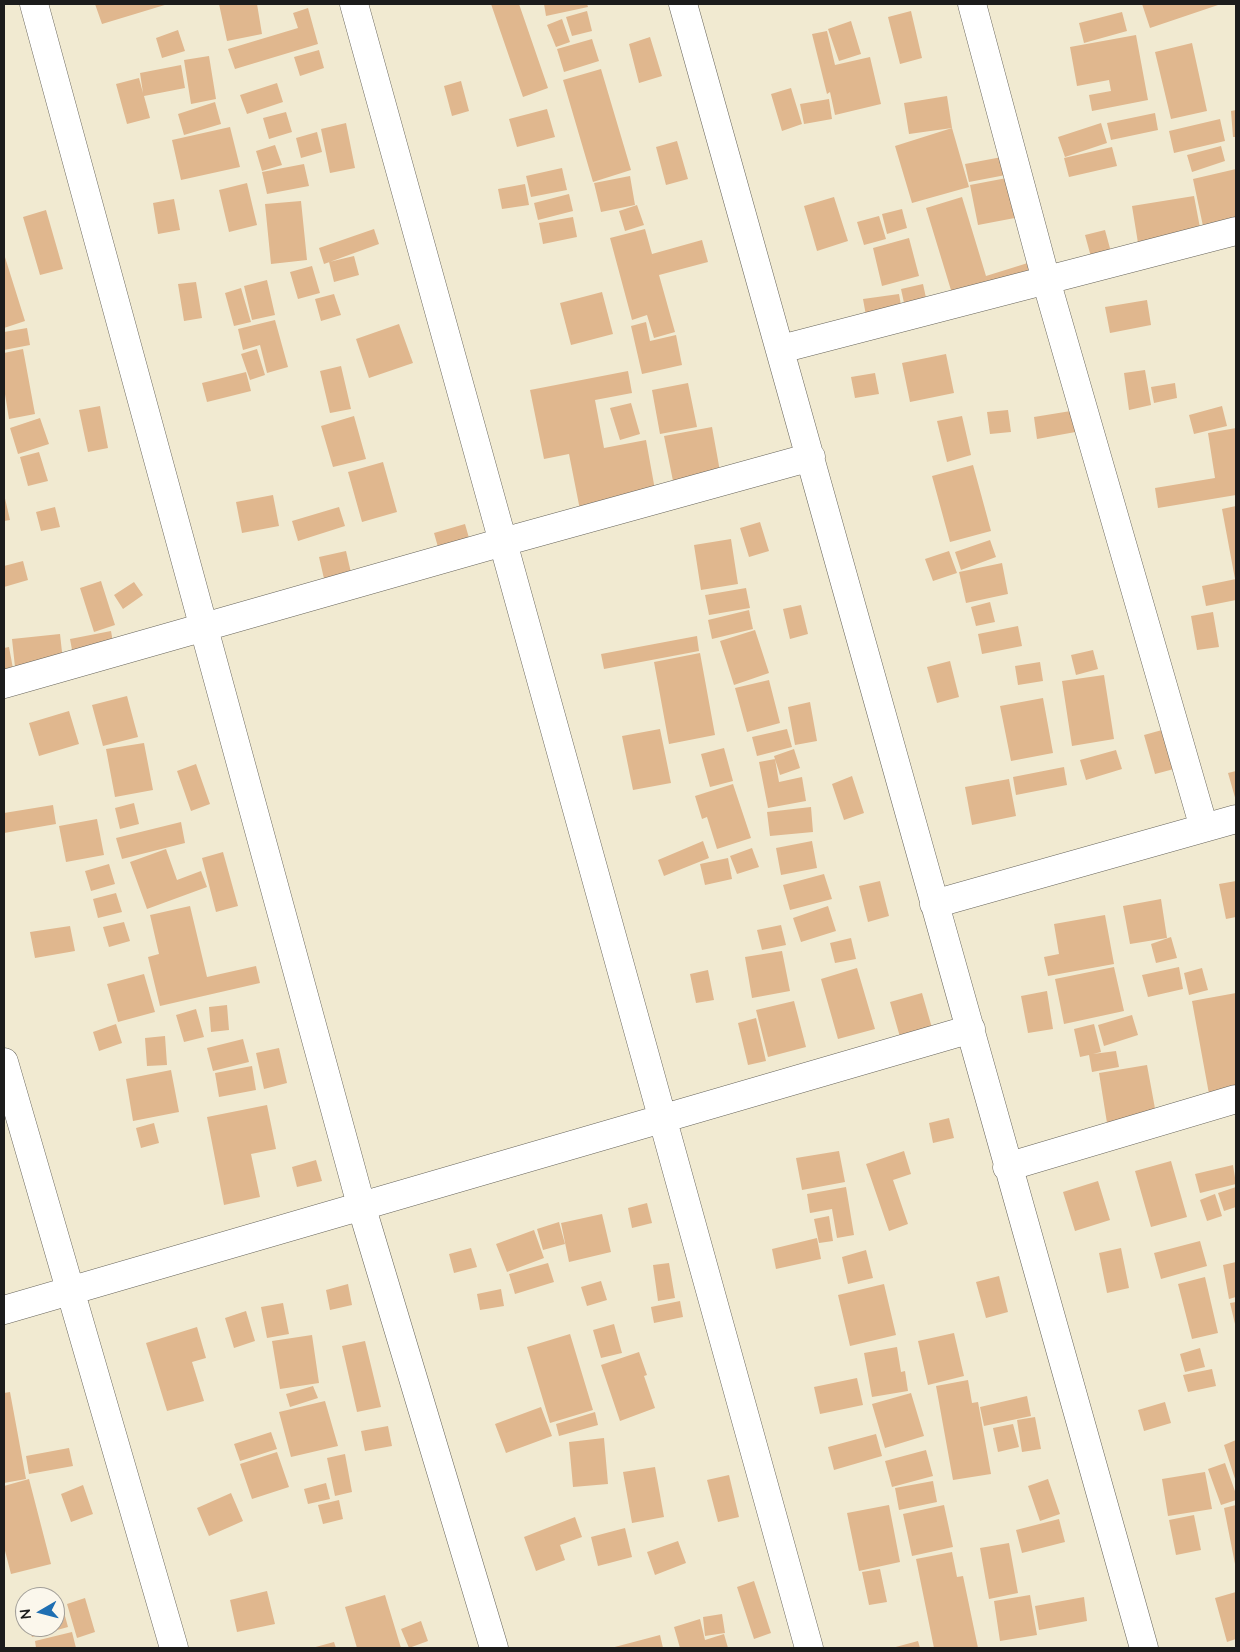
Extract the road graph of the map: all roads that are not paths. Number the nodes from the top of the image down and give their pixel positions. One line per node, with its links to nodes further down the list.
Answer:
1 (34, 4): 10 (street)
2 (354, 4): 9 (street)
3 (683, 4): 7 (street)
4 (972, 4): 6 (street)
5 (1236, 231): 6 (street)
6 (1046, 280): 7 (street); 13 (street)
7 (781, 349): 8 (street)
8 (811, 457): 9 (street); 14 (street)
9 (503, 542): 10 (street); 18 (street)
10 (204, 626): 11 (street); 20 (street)
11 (4, 684)
12 (1236, 819): 13 (street)
13 (1204, 828): 14 (street)
14 (934, 904): 15 (street)
15 (971, 1029): 18 (street); 19 (street)
16 (4, 1062): 21 (street)
17 (1236, 1099): 19 (street)
18 (662, 1119): 20 (street); 25 (street)
19 (1007, 1167): 26 (street)
20 (361, 1205): 21 (street); 24 (street)
21 (71, 1291): 22 (street); 23 (street)
22 (4, 1310)
23 (174, 1648)
24 (494, 1648)
25 (809, 1648)
26 (1144, 1648)

